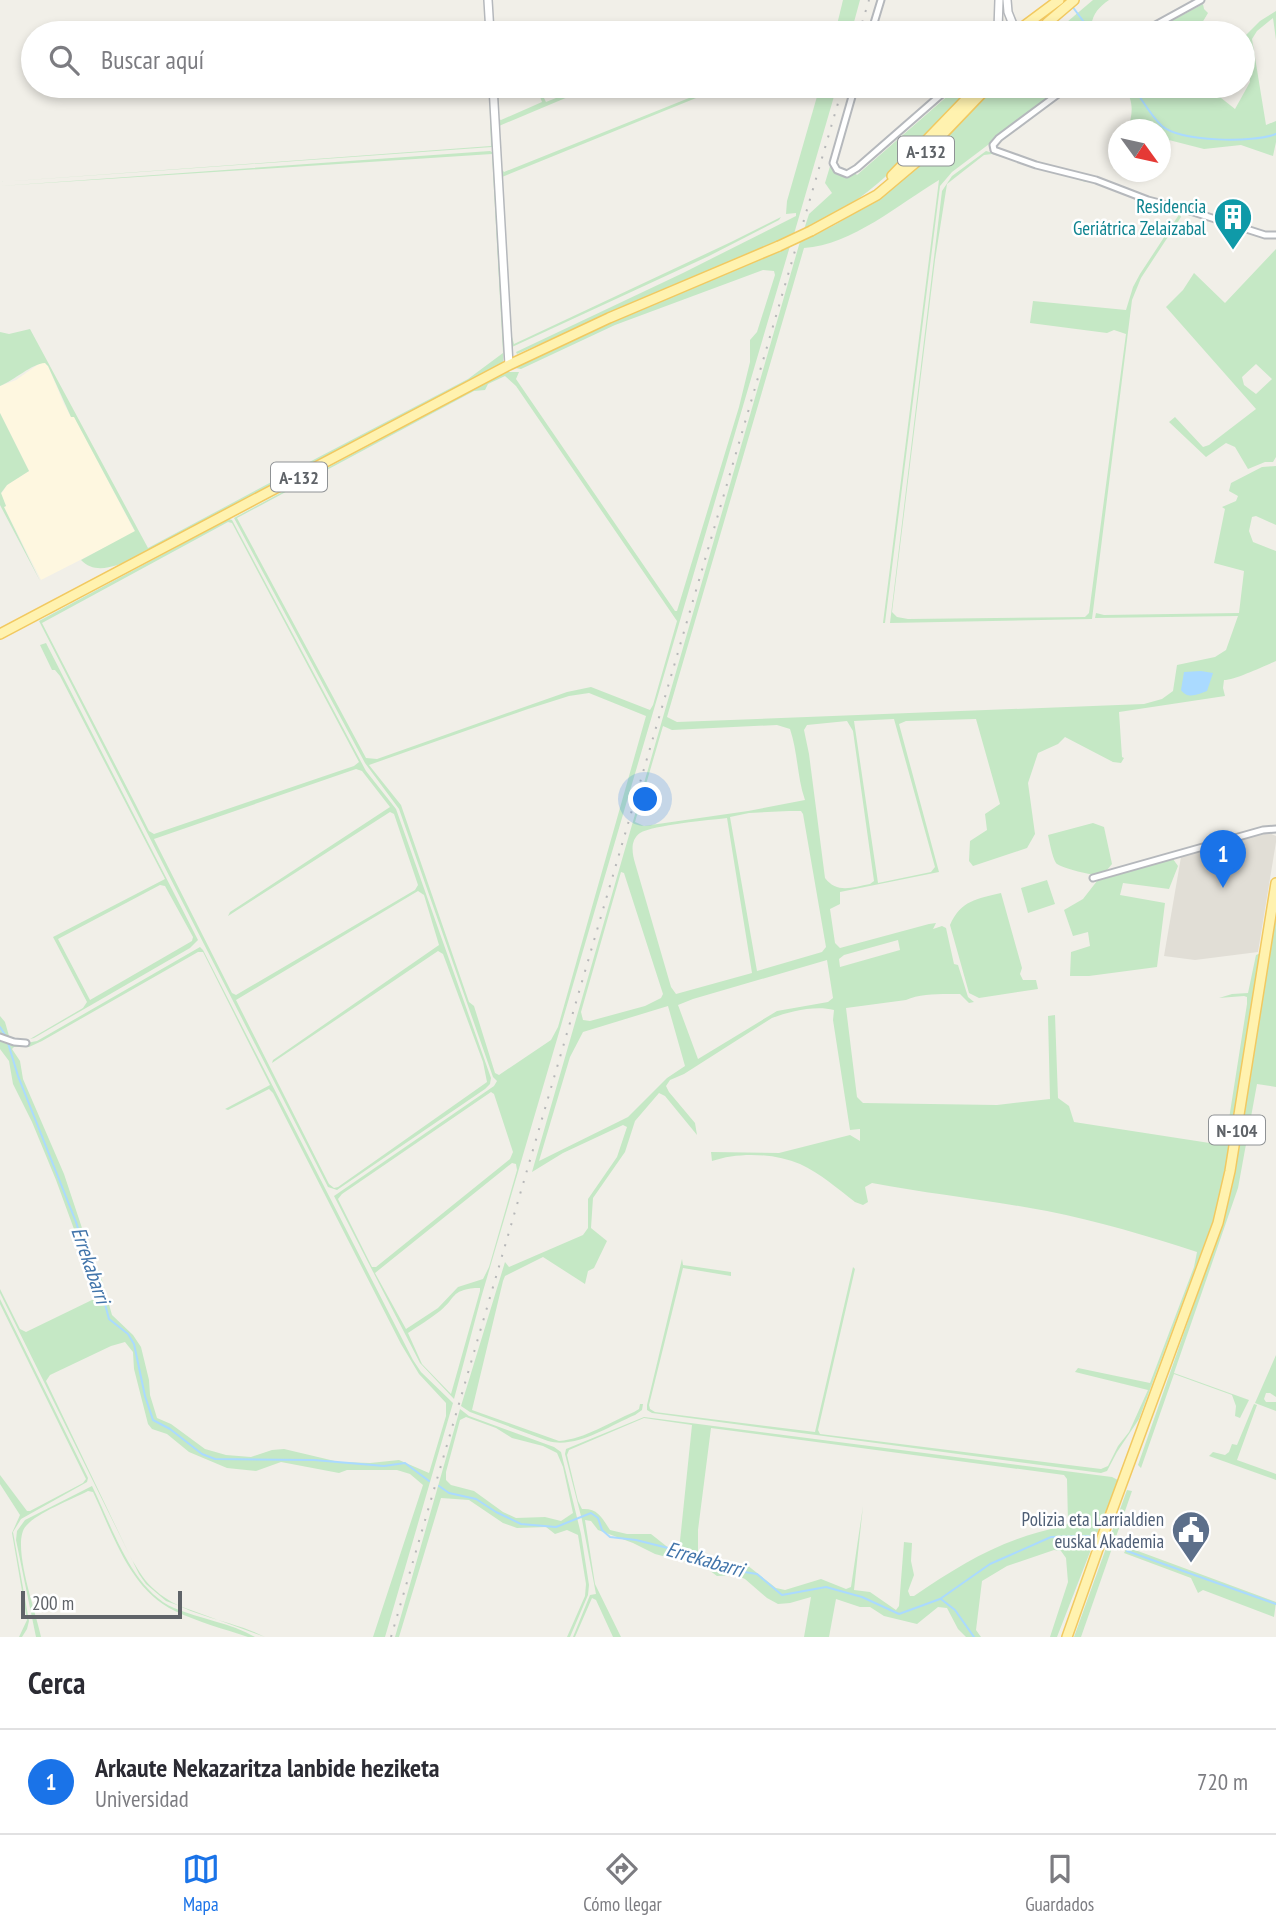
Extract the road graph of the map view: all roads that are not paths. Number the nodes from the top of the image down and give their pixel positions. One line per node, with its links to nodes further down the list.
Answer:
1 (488, 0): 9 (street)
2 (881, 0): 10 (street)
3 (999, 0): 11 (street)
4 (1007, 0): 12 (street)
5 (1059, 0): 8 (main road)
6 (1074, 0): 8 (main road)
7 (1201, 0): 15 (street)
8 (1049, 15): 13 (main road); 14 (main road)
9 (489, 21)
10 (875, 21)
11 (996, 21)
12 (1014, 21)
13 (1037, 21)
14 (1046, 21)
15 (1163, 21)
16 (494, 98): 24 (street)
17 (852, 98): 18 (street)
18 (937, 98)
19 (967, 98): 22 (main road, A-132)
20 (977, 98): 22 (main road, A-132)
21 (1053, 98): 23 (street)
22 (847, 212): 24 (main road, A-132, bridge)
23 (1276, 235)
24 (509, 365): 25 (main road, A-132)
25 (0, 634)
26 (1276, 830): 27 (street)
27 (1093, 878)
28 (1276, 883): 31 (main road, N-104)
29 (0, 1037): 30 (street)
30 (26, 1043)
31 (1103, 1535): 32 (main road, N-104); 33 (main road, N-104)
32 (1061, 1637)
33 (1068, 1637)

